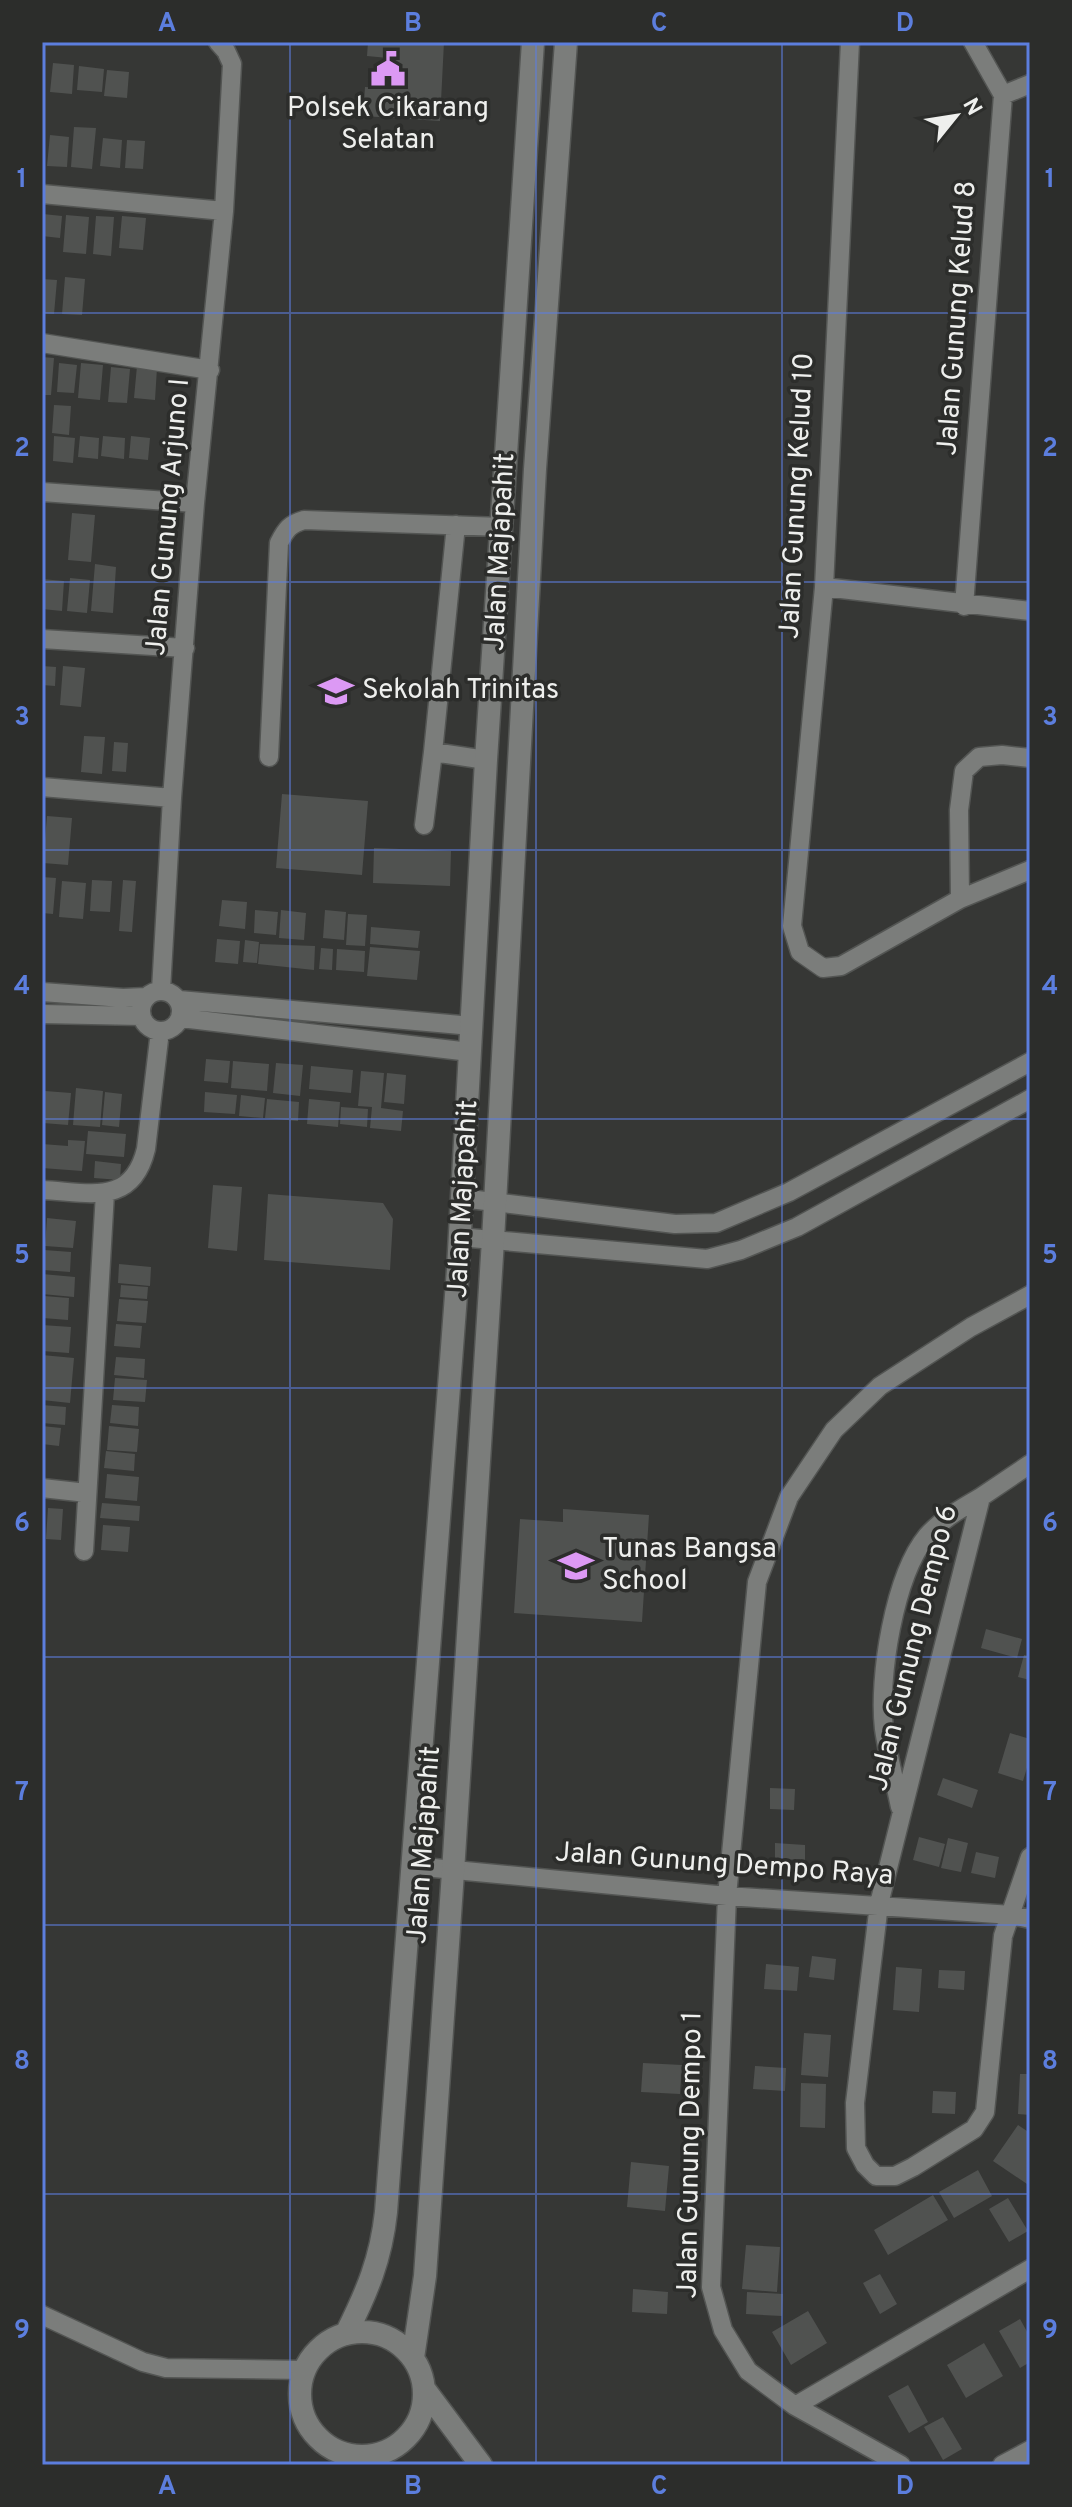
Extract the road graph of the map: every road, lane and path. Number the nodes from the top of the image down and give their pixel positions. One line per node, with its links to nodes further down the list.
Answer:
1 (533, 42): 12 (street, Jalan Majapahit)
2 (566, 42): 13 (street, Jalan Majapahit)
3 (850, 42): 18 (street, Jalan Gunung Kelud 10)
4 (973, 42): 7 (street)
5 (222, 46): 9 (street, Jalan Gunung Arjuno I)
6 (1030, 84): 7 (street)
7 (1003, 95): 19 (street, Jalan Gunung Kelud 8)
8 (42, 194): 9 (street)
9 (224, 211): 11 (street, Jalan Gunung Arjuno I)
10 (42, 343): 11 (street)
11 (210, 370): 15 (street, Jalan Gunung Arjuno I)
12 (506, 467): 13 (street); 17 (street, Jalan Majapahit)
13 (535, 469): 47 (street, Jalan Majapahit)
14 (42, 492): 15 (street)
15 (195, 503): 22 (street, Jalan Gunung Arjuno I)
16 (456, 525): 17 (street); 23 (street); 24 (street)
17 (502, 527): 26 (street, Jalan Majapahit)
18 (824, 587): 19 (street); 31 (street, Jalan Gunung Kelud 10)
19 (964, 606): 20 (street)
20 (1030, 611)
21 (42, 639): 22 (street)
22 (185, 648): 28 (street, Jalan Gunung Arjuno I)
23 (433, 752): 26 (street); 29 (street)
24 (269, 757)
25 (1030, 758): 31 (street)
26 (486, 760): 37 (street, Jalan Majapahit)
27 (42, 787): 28 (street)
28 (172, 798): 33 (street, Jalan Gunung Arjuno I)
29 (424, 825)
30 (1030, 870): 31 (street)
31 (960, 899)
32 (42, 992): 33 (street)
33 (154, 993): 34 (street); 36 (street)
34 (180, 1009): 37 (street); 38 (street); 39 (street)
35 (42, 1014): 36 (street)
36 (141, 1016): 38 (street)
37 (472, 1026): 39 (street, Jalan Majapahit)
38 (160, 1031): 45 (street)
39 (470, 1052): 46 (street, Jalan Majapahit)
40 (1030, 1062): 42 (street)
41 (1030, 1099): 43 (street)
42 (955, 1102): 43 (street); 47 (street)
43 (971, 1131): 49 (street)
44 (42, 1190): 45 (street)
45 (105, 1193): 55 (street)
46 (461, 1198): 47 (street); 48 (street, Jalan Majapahit)
47 (494, 1200): 49 (street, Jalan Majapahit)
48 (459, 1237): 49 (street); 60 (street, Jalan Majapahit)
49 (493, 1240): 61 (street, Jalan Majapahit)
50 (1030, 1295): 62 (street, Jalan Gunung Dempo 1)
51 (1030, 1464): 52 (street, Jalan Gunung Dempo 6)
52 (1007, 1479): 53 (street); 56 (street, Jalan Gunung Dempo 6)
53 (1030, 1486)
54 (42, 1488): 55 (street)
55 (87, 1493): 57 (street)
56 (981, 1497): 58 (street, Jalan Gunung Dempo 6); 58 (street, Jalan Gunung Dempo 6)
57 (84, 1551)
58 (902, 1814): 63 (street, Jalan Gunung Dempo 6)
59 (1030, 1857): 64 (street)
60 (413, 1866): 61 (street, Jalan Gunung Dempo Raya); 67 (street, Jalan Majapahit)
61 (453, 1872): 62 (street, Jalan Gunung Dempo Raya); 68 (street, Jalan Majapahit)
62 (727, 1896): 63 (street, Jalan Gunung Dempo Raya); 71 (street, Jalan Gunung Dempo 1)
63 (879, 1904): 64 (street, Jalan Gunung Dempo Raya); 64 (street, Jalan Gunung Dempo 6)
64 (1021, 1917)
65 (1030, 2269): 71 (street)
66 (42, 2315): 69 (street)
67 (346, 2334): 68 (street); 69 (street)
68 (413, 2358): 70 (street)
69 (305, 2370): 73 (street)
70 (425, 2390): 73 (street); 74 (street)
71 (795, 2406): 75 (street, Jalan Gunung Dempo 1)
72 (1030, 2450): 76 (street)
73 (353, 2460)
74 (481, 2465)
75 (901, 2465)
76 (1002, 2465)

